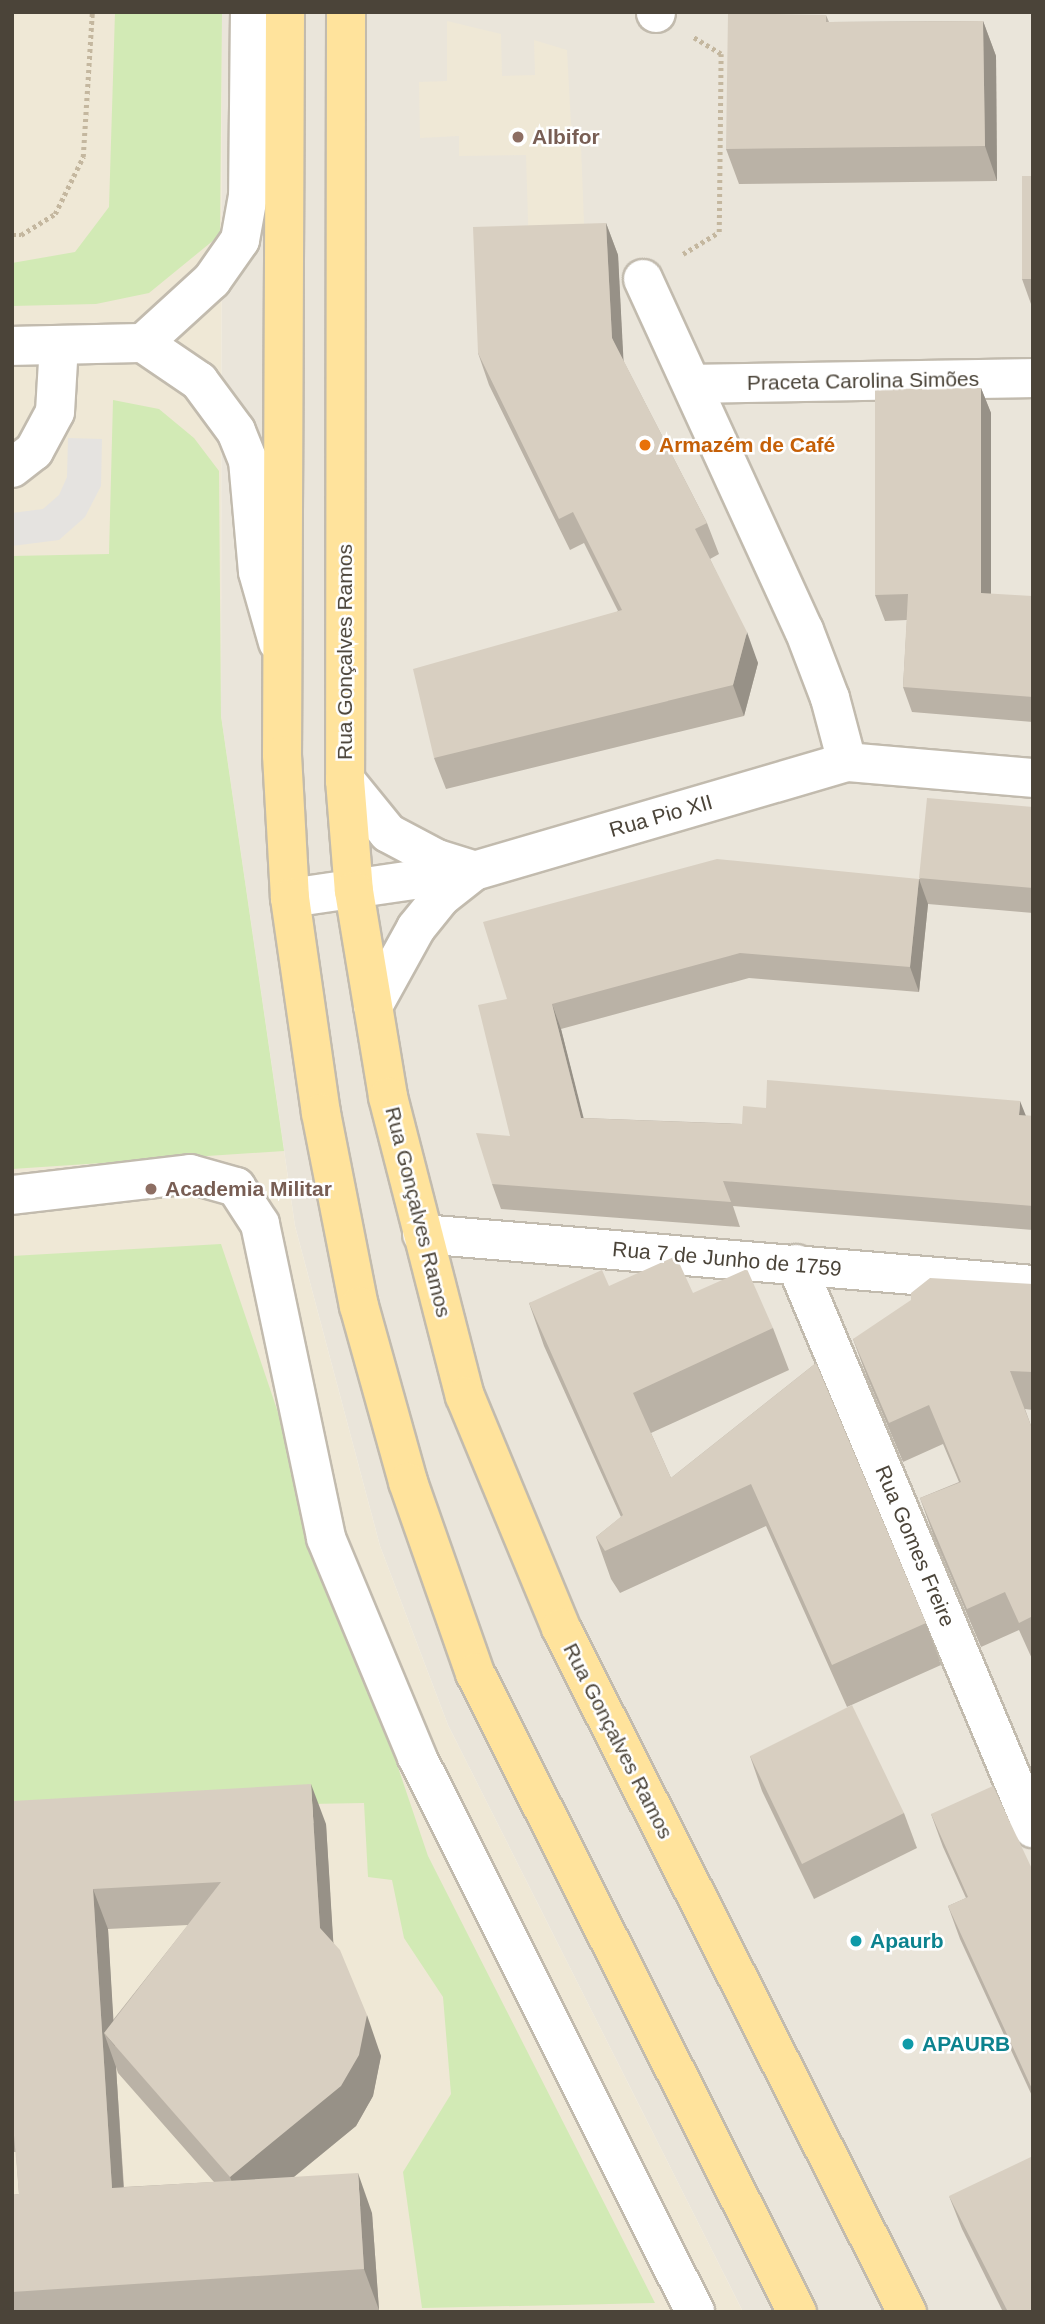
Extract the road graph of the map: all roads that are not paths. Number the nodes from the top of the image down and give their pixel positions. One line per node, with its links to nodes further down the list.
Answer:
1 (250, 12): 5 (street)
2 (285, 12): 11 (main road)
3 (346, 12): 14 (main road, Rua Gonçalves Ramos)
4 (643, 279): 9 (street)
5 (143, 343): 6 (street); 11 (street)
6 (59, 345): 7 (street); 10 (street)
7 (12, 346)
8 (1033, 378): 9 (street, Praceta Carolina Simões)
9 (692, 384): 12 (street)
10 (12, 468)
11 (282, 654): 17 (main road)
12 (847, 762): 13 (street, Rua Pio XII); 15 (street, Rua Pio XII)
13 (1033, 778)
14 (345, 780): 15 (street); 16 (main road, Rua Gonçalves Ramos)
15 (474, 871): 16 (street, Rua Pio XII); 18 (street)
16 (354, 891): 17 (street, Rua Pio XII); 18 (main road, Rua Gonçalves Ramos)
17 (290, 898): 25 (main road)
18 (373, 1006): 20 (main road, Rua Gonçalves Ramos)
19 (12, 1195): 24 (street)
20 (422, 1234): 21 (street, Rua 7 de Junho de 1759); 26 (main road, Rua Gonçalves Ramos)
21 (796, 1264): 22 (street, Rua 7 de Junho de 1759); 23 (street, Rua Gomes Freire)
22 (1033, 1285)
23 (1033, 1828)
24 (695, 2312)
25 (797, 2312)
26 (907, 2312)

